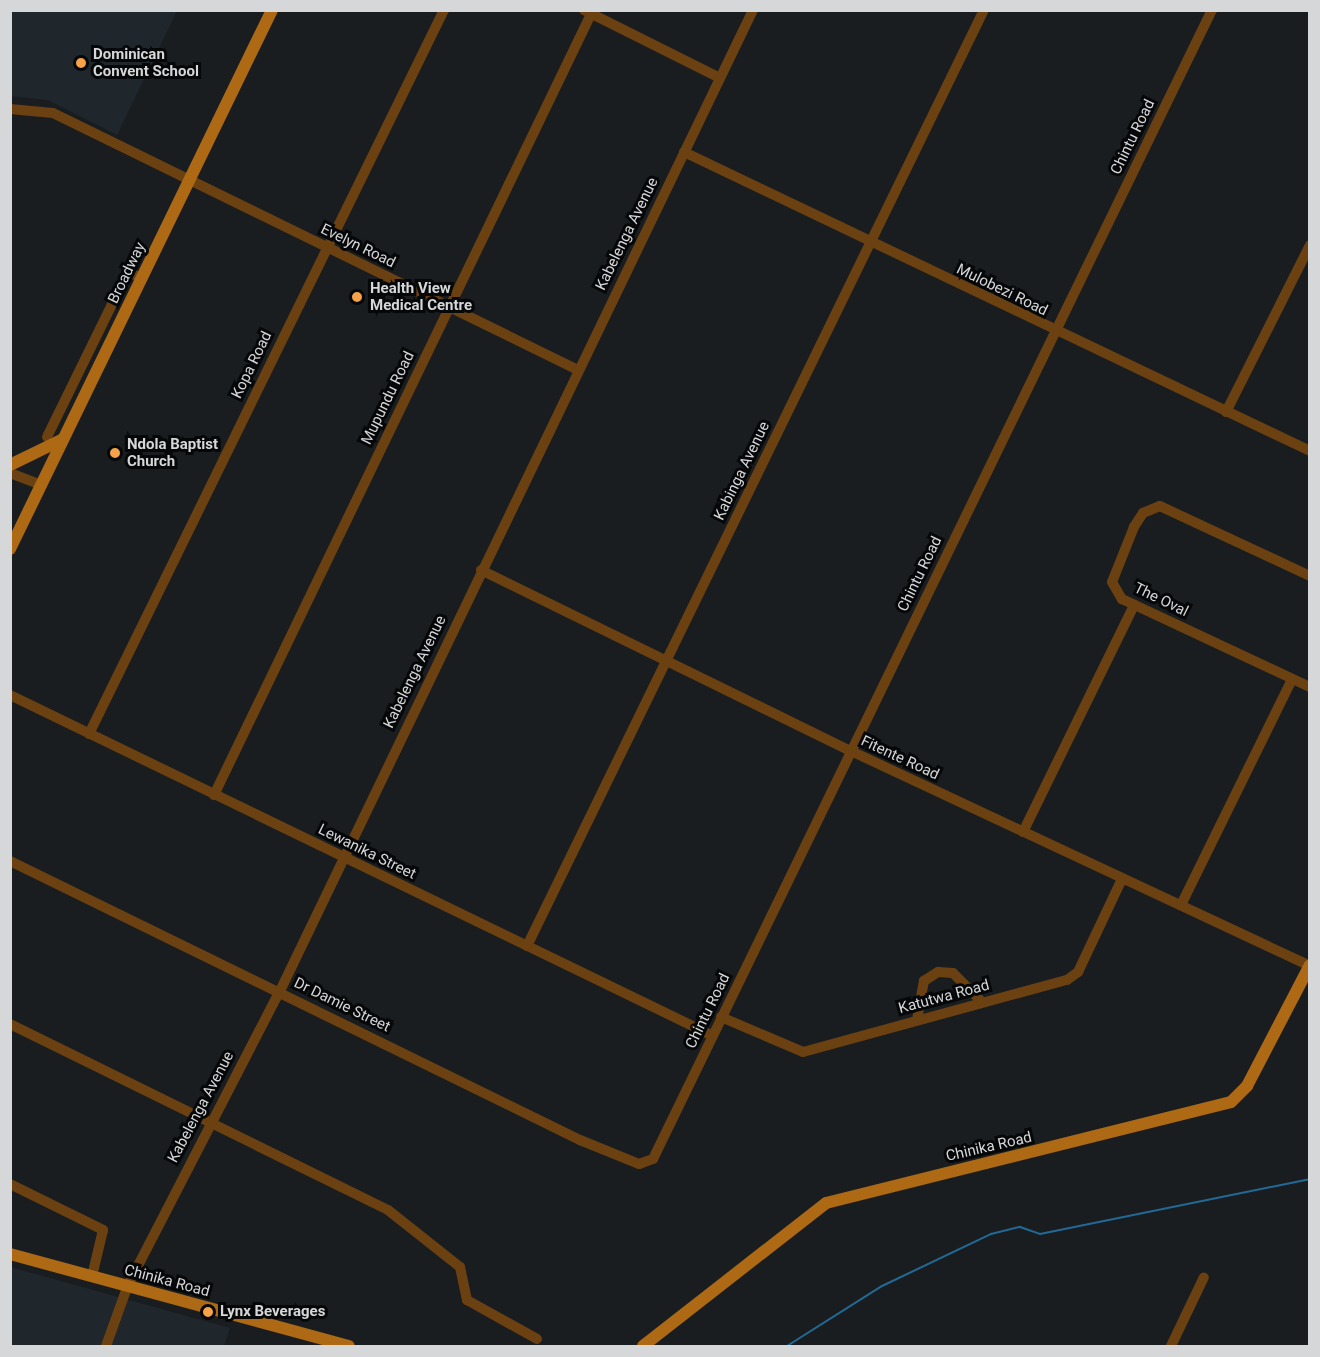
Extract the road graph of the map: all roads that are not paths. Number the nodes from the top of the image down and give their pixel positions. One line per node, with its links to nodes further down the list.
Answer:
1 (272, 10): 10 (main road, Broadway)
2 (444, 10): 13 (street, Kopa Road)
3 (753, 10): 7 (street, Kabelenga Avenue)
4 (984, 10): 11 (street, Kabinga Avenue)
5 (1212, 10): 17 (street, Chintu Road)
6 (587, 12): 7 (street); 15 (street, Mupundu Road)
7 (720, 78): 9 (street, Kabelenga Avenue)
8 (10, 109): 10 (street, Evelyn Road)
9 (684, 152): 11 (street, Mulobezi Road); 19 (street, Kabelenga Avenue)
10 (190, 180): 13 (street, Evelyn Road); 14 (main road, Broadway)
11 (871, 243): 17 (street, Mulobezi Road); 32 (street, Kabinga Avenue)
12 (1310, 245): 20 (street)
13 (326, 248): 15 (street, Evelyn Road); 36 (street, Kopa Road)
14 (142, 278): 16 (street); 18 (main road, Broadway)
15 (448, 307): 19 (street, Evelyn Road); 38 (street, Mupundu Road)
16 (101, 327): 18 (street); 21 (street)
17 (1054, 332): 20 (street, Mulobezi Road); 37 (street, Chintu Road)
18 (114, 334): 22 (main road, Broadway)
19 (578, 370): 29 (street, Kabelenga Avenue)
20 (1226, 412): 23 (street, Mulobezi Road)
21 (47, 437)
22 (64, 438): 24 (main road); 27 (main road, Broadway)
23 (1310, 451)
24 (10, 465)
25 (10, 473): 27 (street)
26 (10, 479): 27 (street)
27 (40, 488): 28 (main road, Broadway)
28 (10, 549)
29 (481, 570): 32 (street, Fitente Road); 40 (street, Kabelenga Avenue)
30 (1310, 576): 31 (street, The Oval)
31 (1134, 605): 33 (street, The Oval); 39 (street)
32 (666, 662): 37 (street, Fitente Road); 44 (street, Kabinga Avenue)
33 (1292, 679): 34 (street, The Oval); 43 (street)
34 (1310, 687)
35 (10, 695): 36 (street, Lewanika Street)
36 (89, 734): 38 (street, Lewanika Street)
37 (850, 751): 39 (street, Fitente Road); 48 (street, Chintu Road)
38 (214, 795): 40 (street, Lewanika Street)
39 (1023, 832): 42 (street, Fitente Road)
40 (342, 856): 44 (street, Lewanika Street); 46 (street, Kabelenga Avenue)
41 (10, 861): 46 (street, Dr Damie Street)
42 (1122, 879): 43 (street, Fitente Road); 47 (street, Katutwa Road)
43 (1181, 905): 45 (street, Fitente Road)
44 (527, 946): 51 (street, Lewanika Street)
45 (1308, 964): 62 (main road, Chinika Road)
46 (280, 991): 52 (street, Kabelenga Avenue); 53 (street, Dr Damie Street)
47 (982, 1002): 49 (street, Katutwa Road); 49 (street)
48 (721, 1017): 49 (street, Katutwa Road); 51 (street, Chintu Road)
49 (917, 1020)
50 (10, 1024): 52 (street)
51 (711, 1035): 53 (street, Chintu Road)
52 (208, 1122): 58 (street, Kabelenga Avenue); 59 (street)
53 (660, 1153)
54 (10, 1184): 56 (street)
55 (10, 1254): 56 (main road, Chinika Road)
56 (92, 1276): 58 (main road, Chinika Road)
57 (1204, 1277): 63 (street)
58 (128, 1286): 60 (street, Kabelenga Avenue); 61 (main road, Chinika Road)
59 (537, 1339)
60 (106, 1347)
61 (349, 1347)
62 (643, 1347)
63 (1171, 1347)

